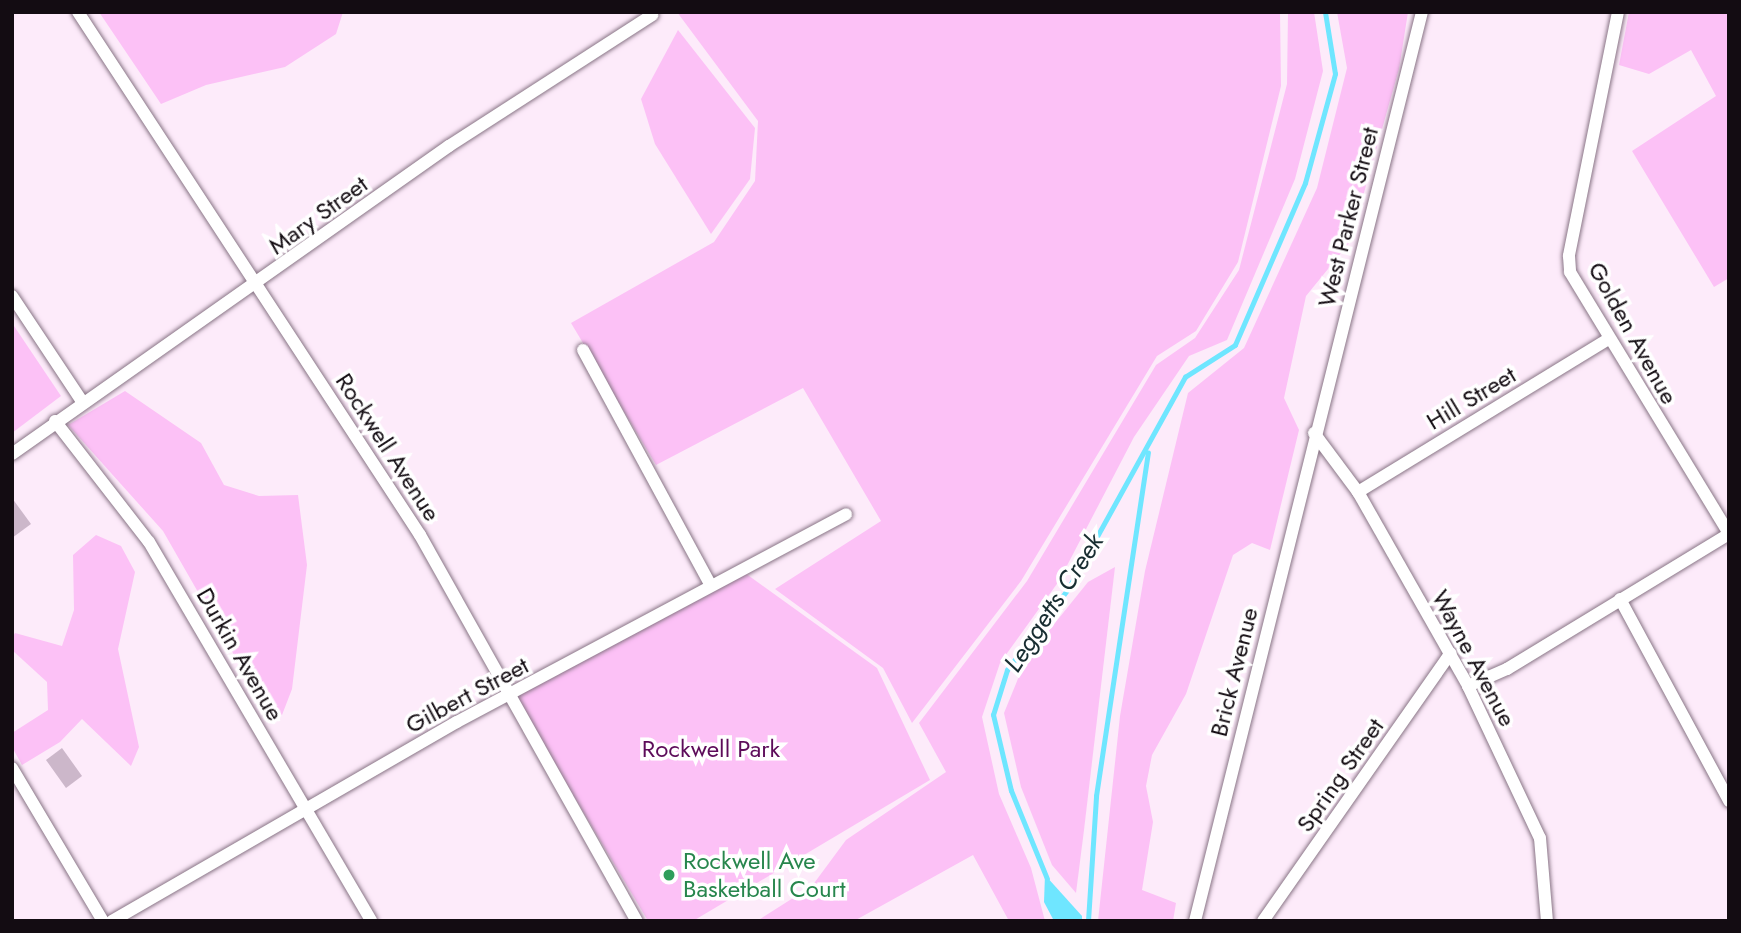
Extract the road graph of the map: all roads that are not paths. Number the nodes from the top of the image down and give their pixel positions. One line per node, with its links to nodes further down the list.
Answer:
1 (78, 12): 5 (street, Rockwell Avenue)
2 (1422, 12): 11 (street, West Parker Street)
3 (1618, 12): 7 (street, Golden Avenue)
4 (652, 15): 5 (street, Mary Street)
5 (258, 285): 9 (street, Mary Street); 20 (street, Rockwell Avenue)
6 (12, 296): 9 (street)
7 (1607, 340): 13 (street, Hill Street); 15 (street, Golden Avenue)
8 (583, 349): 16 (street)
9 (80, 401): 10 (street, Mary Street)
10 (55, 421): 12 (street, Mary Street); 23 (street, Durkin Avenue)
11 (1314, 433): 13 (street, Wayne Avenue); 28 (street, Brick Avenue)
12 (12, 454)
13 (1358, 492): 18 (street, Wayne Avenue)
14 (846, 514): 16 (street, Gilbert Street)
15 (1729, 534): 17 (street)
16 (710, 584): 20 (street, Gilbert Street)
17 (1620, 599): 19 (street); 22 (street)
18 (1451, 653): 19 (street, Wayne Avenue); 29 (street, Spring Street)
19 (1468, 686): 30 (street, Wayne Avenue)
20 (510, 696): 23 (street, Gilbert Street); 27 (street, Rockwell Avenue)
21 (12, 768): 24 (street)
22 (1729, 801)
23 (306, 809): 25 (street, Gilbert Street); 26 (street, Durkin Avenue)
24 (103, 921)
25 (112, 921)
26 (371, 921)
27 (637, 921)
28 (1195, 921)
29 (1263, 921)
30 (1547, 921)

